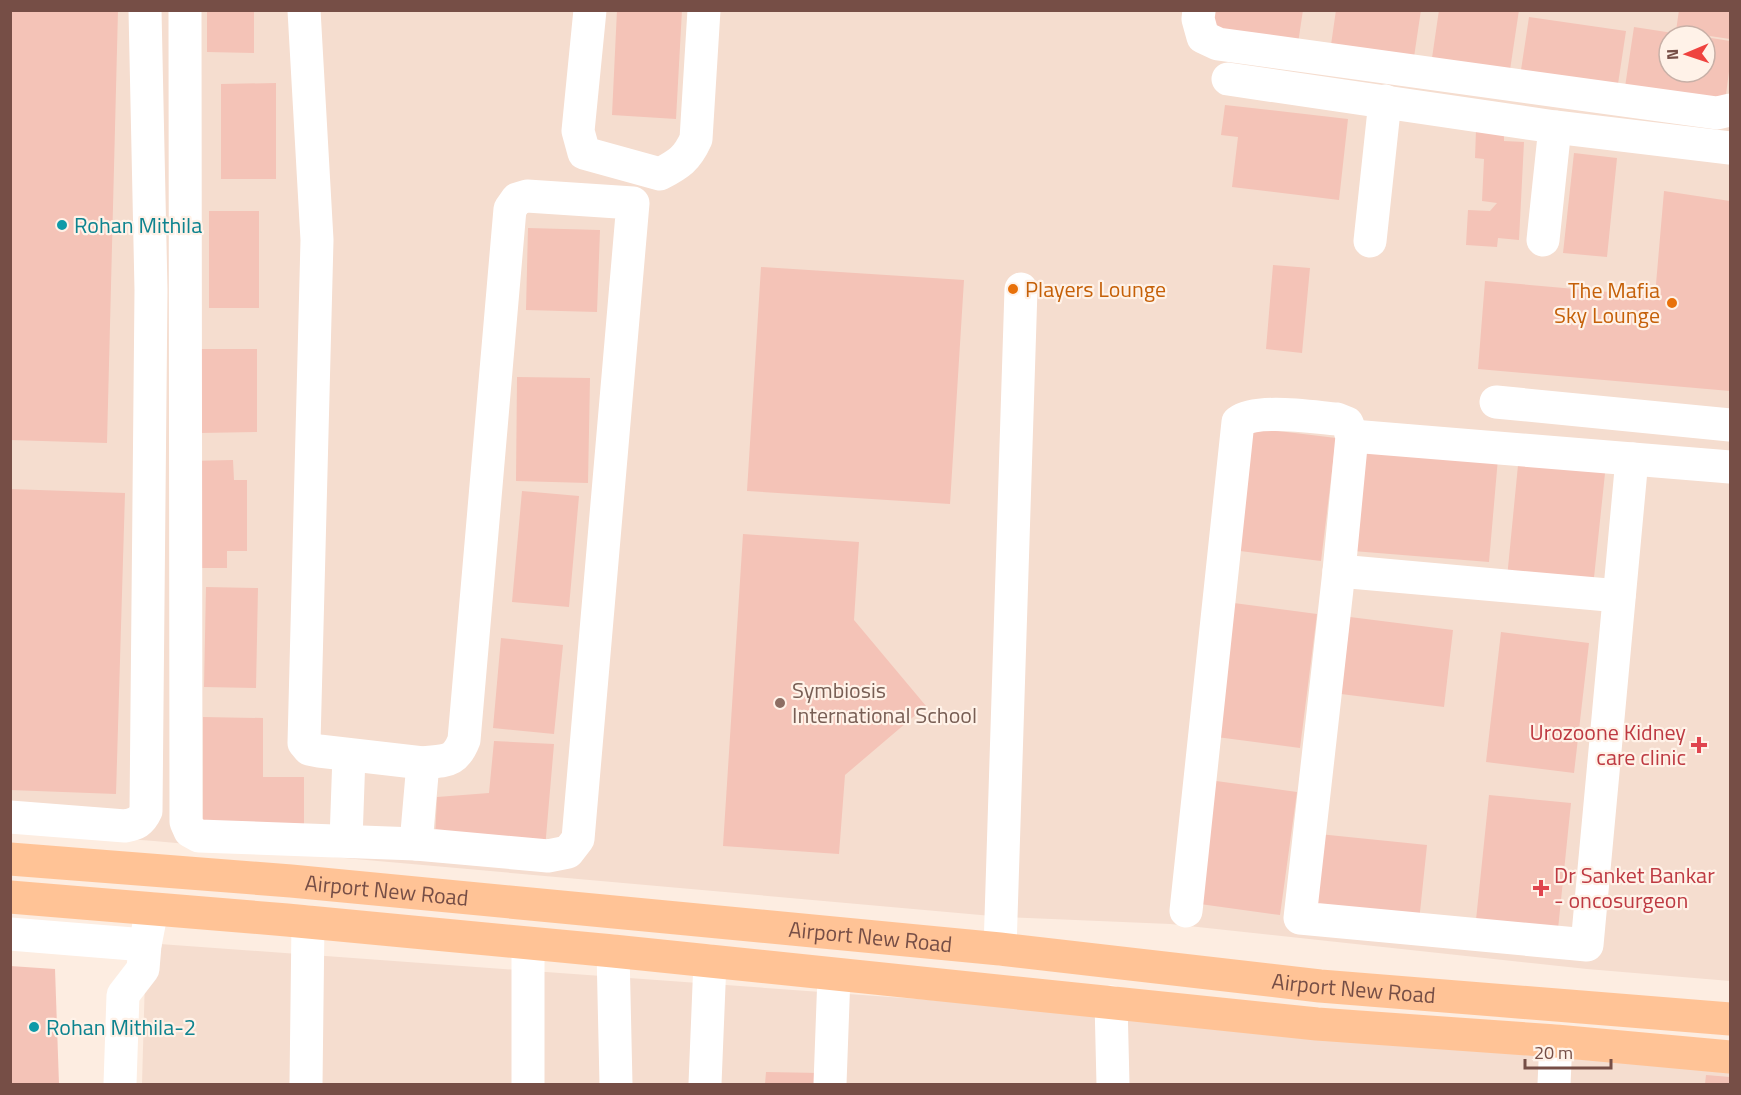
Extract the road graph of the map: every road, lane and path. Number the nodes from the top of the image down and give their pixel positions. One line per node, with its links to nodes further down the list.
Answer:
1 (145, 10): 26 (street)
2 (185, 10): 27 (street)
3 (304, 10): 24 (street)
4 (590, 10): 12 (street)
5 (704, 10): 12 (street)
6 (1199, 10): 9 (street)
7 (1228, 79): 8 (street)
8 (1385, 102): 10 (street); 15 (street)
9 (1731, 110)
10 (1555, 127): 11 (street); 14 (street)
11 (1731, 148)
12 (652, 173): 13 (street)
13 (633, 203): 25 (street); 28 (street)
14 (1543, 240)
15 (1370, 241)
16 (1021, 289): 37 (street)
17 (1496, 402): 18 (street)
18 (1731, 425)
19 (1352, 436): 20 (street); 22 (street); 32 (street)
20 (1632, 459): 21 (street); 23 (street)
21 (1731, 467)
22 (1339, 571): 23 (street); 23 (street)
23 (1619, 596)
24 (349, 755): 25 (street); 27 (street)
25 (423, 763): 28 (street)
26 (10, 817)
27 (346, 840): 28 (street)
28 (416, 844)
29 (10, 859): 37 (main road, Airport New Road)
30 (10, 897): 31 (main road, Airport New Road)
31 (152, 909): 33 (main road, Airport New Road); 36 (street)
32 (1186, 911)
33 (308, 922): 35 (main road, Airport New Road); 46 (street)
34 (10, 934): 36 (street)
35 (528, 944): 38 (main road, Airport New Road); 47 (street)
36 (145, 945): 45 (street)
37 (1000, 949): 42 (main road, Airport New Road)
38 (614, 951): 39 (main road, Airport New Road); 48 (street)
39 (710, 962): 40 (main road, Airport New Road); 49 (street)
40 (834, 975): 41 (main road, Airport New Road); 50 (street)
41 (1111, 1002): 43 (main road, Airport New Road); 51 (street)
42 (1731, 1019)
43 (1556, 1041): 44 (main road, Airport New Road); 52 (street)
44 (1731, 1057)
45 (120, 1084)
46 (306, 1084)
47 (528, 1084)
48 (616, 1084)
49 (705, 1084)
50 (830, 1084)
51 (1113, 1084)
52 (1554, 1084)

